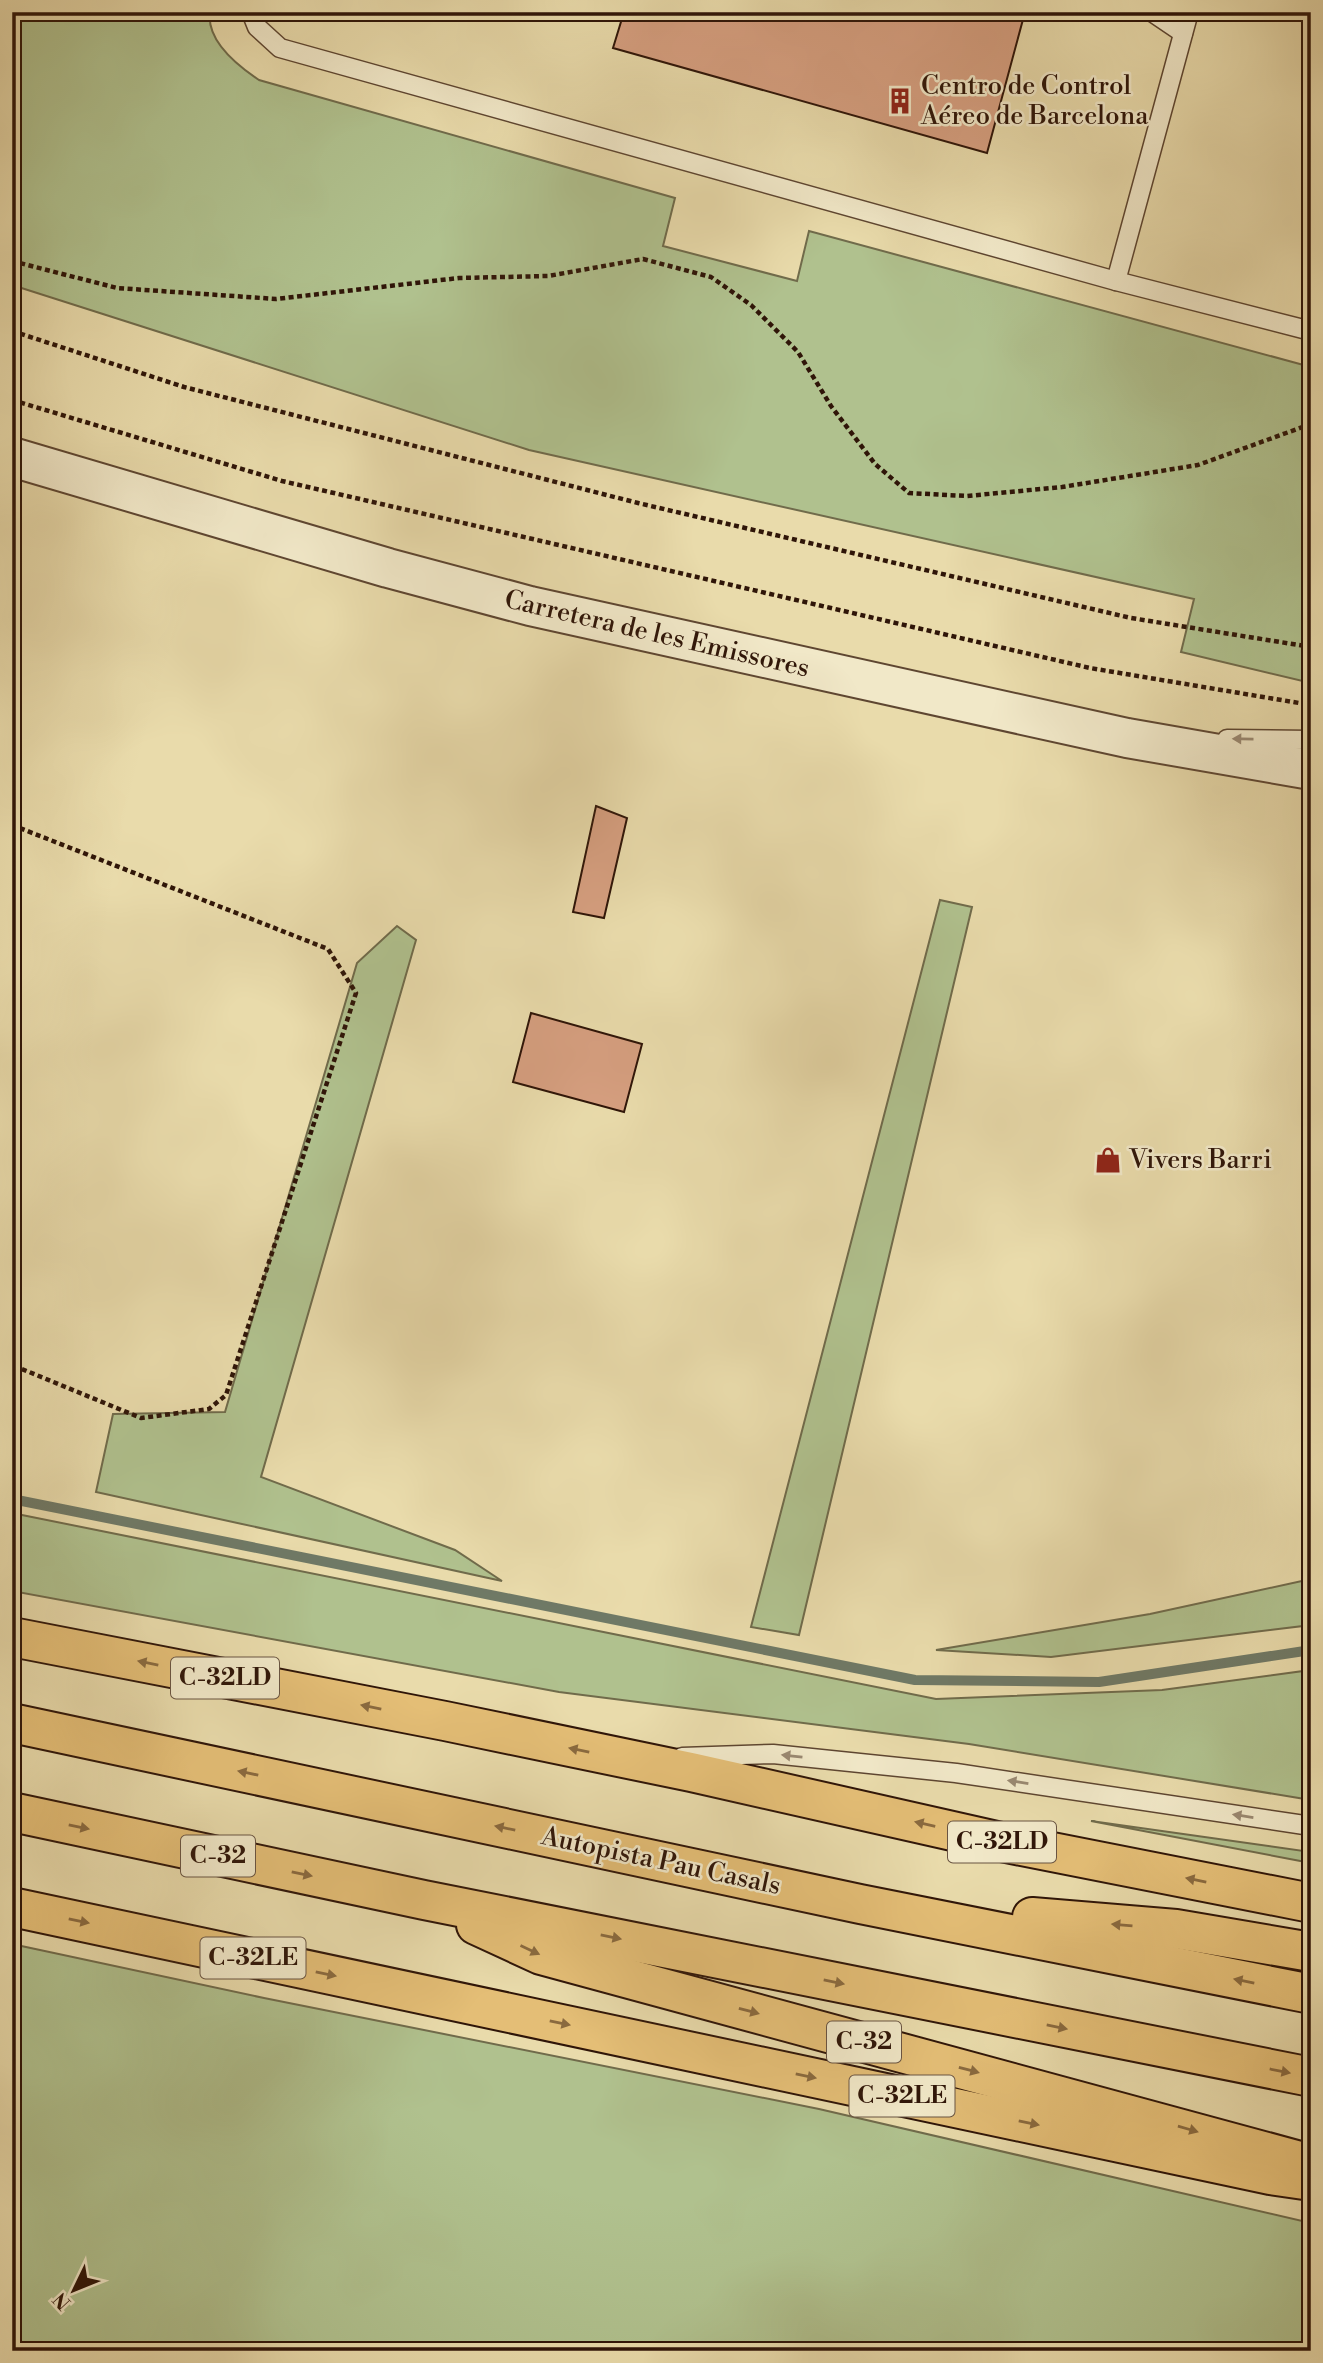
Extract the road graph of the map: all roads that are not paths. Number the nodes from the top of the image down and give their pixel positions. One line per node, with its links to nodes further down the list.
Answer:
1 (251, 12): 5 (lane)
2 (1152, 12): 4 (lane)
3 (1189, 12): 4 (lane)
4 (1184, 33): 5 (lane)
5 (1116, 281): 6 (lane)
6 (1311, 331)
7 (12, 457): 8 (street, Carretera de les Emissores)
8 (1126, 738): 9 (lane, one-way to 8); 10 (street, Carretera de les Emissores)
9 (1311, 740)
10 (1311, 770)
11 (12, 1637): 13 (highway, C-32LD, one-way to 11)
12 (12, 1723): 18 (highway, Autopista Pau Casals, one-way to 12)
13 (636, 1762): 15 (lane, one-way to 13); 17 (highway, C-32LD, one-way to 13)
14 (12, 1812): 16 (highway, C-32, one-way to 16)
15 (1311, 1826)
16 (424, 1900): 22 (highway, C-32, one-way to 22); 23 (highway, C-32, one-way to 23)
17 (1311, 1903)
18 (860, 1904): 20 (highway, one-way to 18); 21 (highway, Autopista Pau Casals, one-way to 18)
19 (12, 1907): 24 (highway, C-32LE, one-way to 24)
20 (1311, 1952)
21 (1311, 1994)
22 (1311, 2077)
23 (1311, 2164)
24 (1311, 2180)

